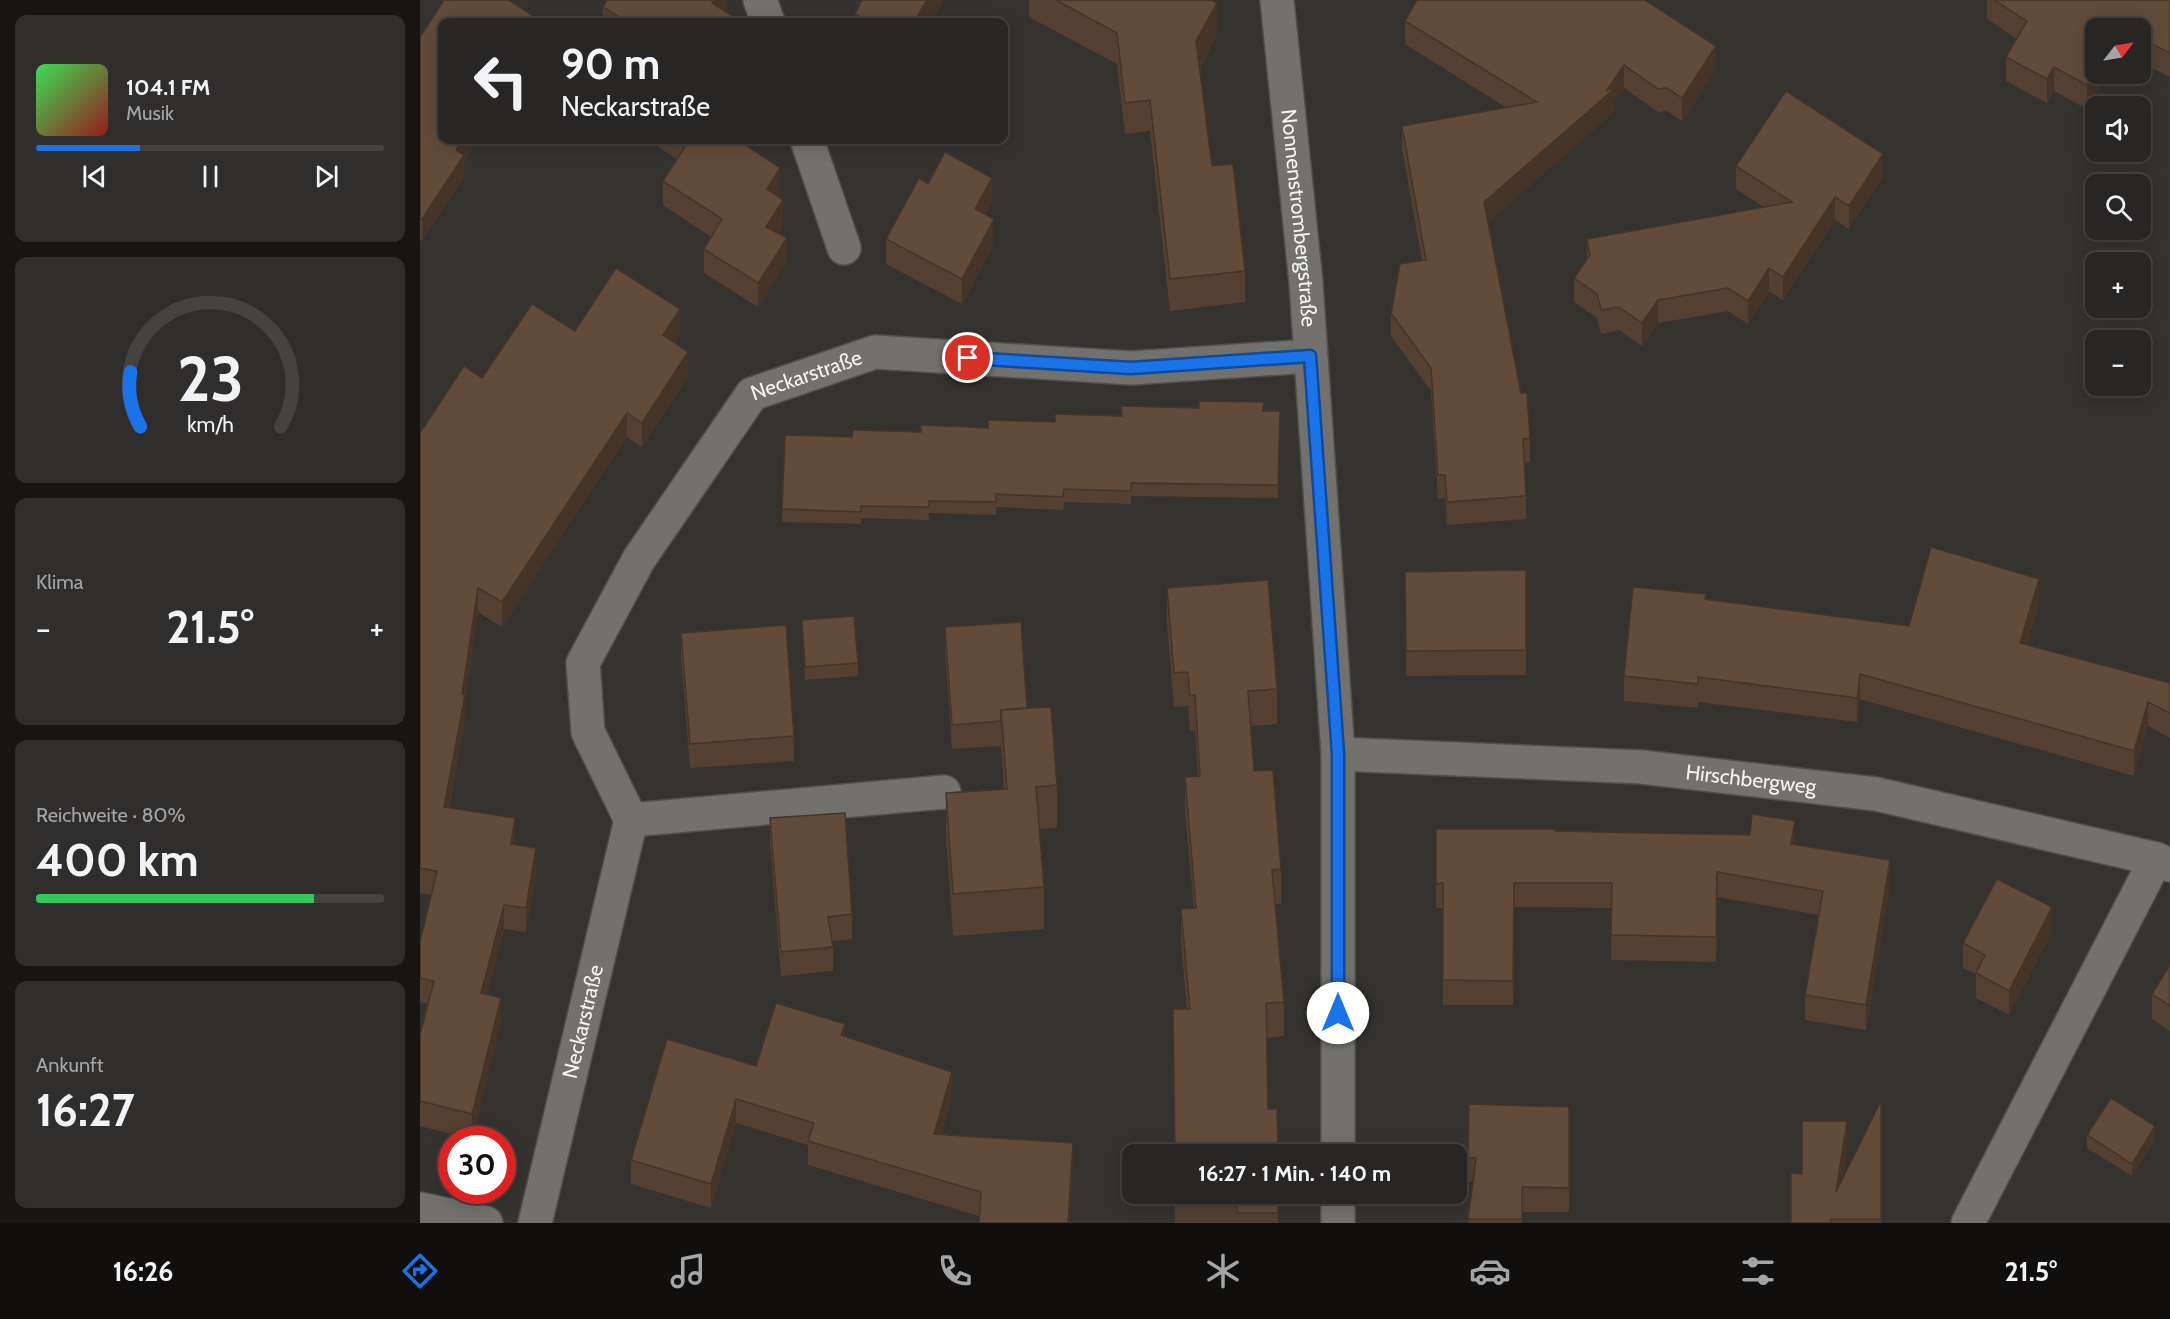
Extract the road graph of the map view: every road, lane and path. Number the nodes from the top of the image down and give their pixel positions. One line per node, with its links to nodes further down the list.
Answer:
1 (760, 0): 3 (street)
2 (1278, 0): 6 (street, Nonnenstrombergstraße)
3 (767, 18)
4 (808, 144): 5 (street)
5 (844, 248)
6 (1310, 356): 7 (street, Nonnenstrombergstraße); 9 (street, Neckarstraße)
7 (1338, 754): 10 (street, Hirschbergweg); 11 (street, Nonnenstrombergstraße)
8 (944, 792): 9 (street)
9 (631, 820): 15 (street, Neckarstraße)
10 (2163, 862): 17 (street, Hirschbergweg)
11 (1338, 1144)
12 (1338, 1204): 16 (street)
13 (420, 1209): 14 (street)
14 (486, 1223)
15 (535, 1223)
16 (1338, 1223)
17 (1968, 1223)

